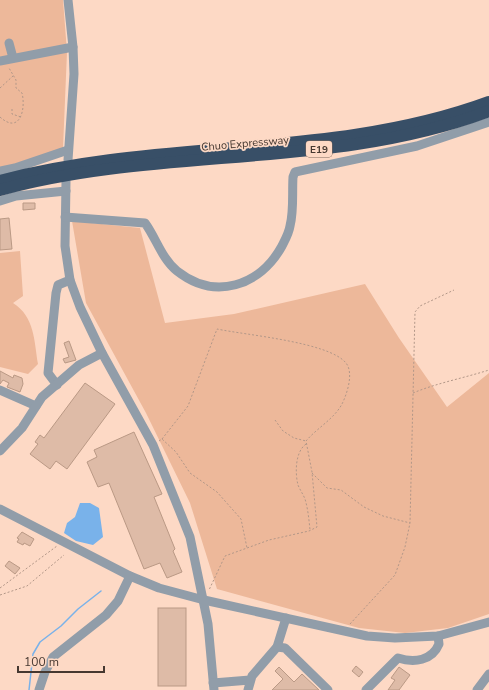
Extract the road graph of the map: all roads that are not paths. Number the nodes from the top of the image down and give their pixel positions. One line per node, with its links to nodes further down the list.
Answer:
1 (68, 0): 3 (street)
2 (9, 43): 4 (street)
3 (73, 47): 4 (street); 8 (street)
4 (7, 59)
5 (489, 102): 11 (highway, Chuo Expressway / E19)
6 (489, 111): 13 (highway, Chuo Expressway / E19)
7 (489, 122): 16 (street)
8 (68, 150): 9 (street); 10 (street)
9 (68, 160)
10 (0, 170)
11 (0, 181)
12 (66, 181): 14 (street)
13 (0, 190)
14 (66, 191): 15 (street); 16 (street)
15 (0, 201)
16 (65, 217): 17 (street)
17 (70, 280): 18 (street); 19 (street)
18 (102, 353): 19 (street); 25 (street)
19 (57, 385): 21 (street)
20 (0, 390): 21 (street)
21 (36, 406): 22 (street)
22 (0, 451)
23 (0, 509): 24 (street)
24 (130, 576): 25 (street); 34 (street)
25 (204, 600): 26 (street); 32 (street)
26 (286, 618): 28 (street); 29 (street)
27 (489, 622): 28 (street)
28 (438, 636): 33 (street)
29 (277, 647): 31 (street); 36 (street)
30 (489, 674): 38 (street)
31 (250, 680): 32 (street); 35 (street)
32 (214, 686)
33 (370, 687): 37 (street)
34 (39, 690)
35 (248, 690)
36 (328, 690)
37 (380, 690)
38 (477, 690)

